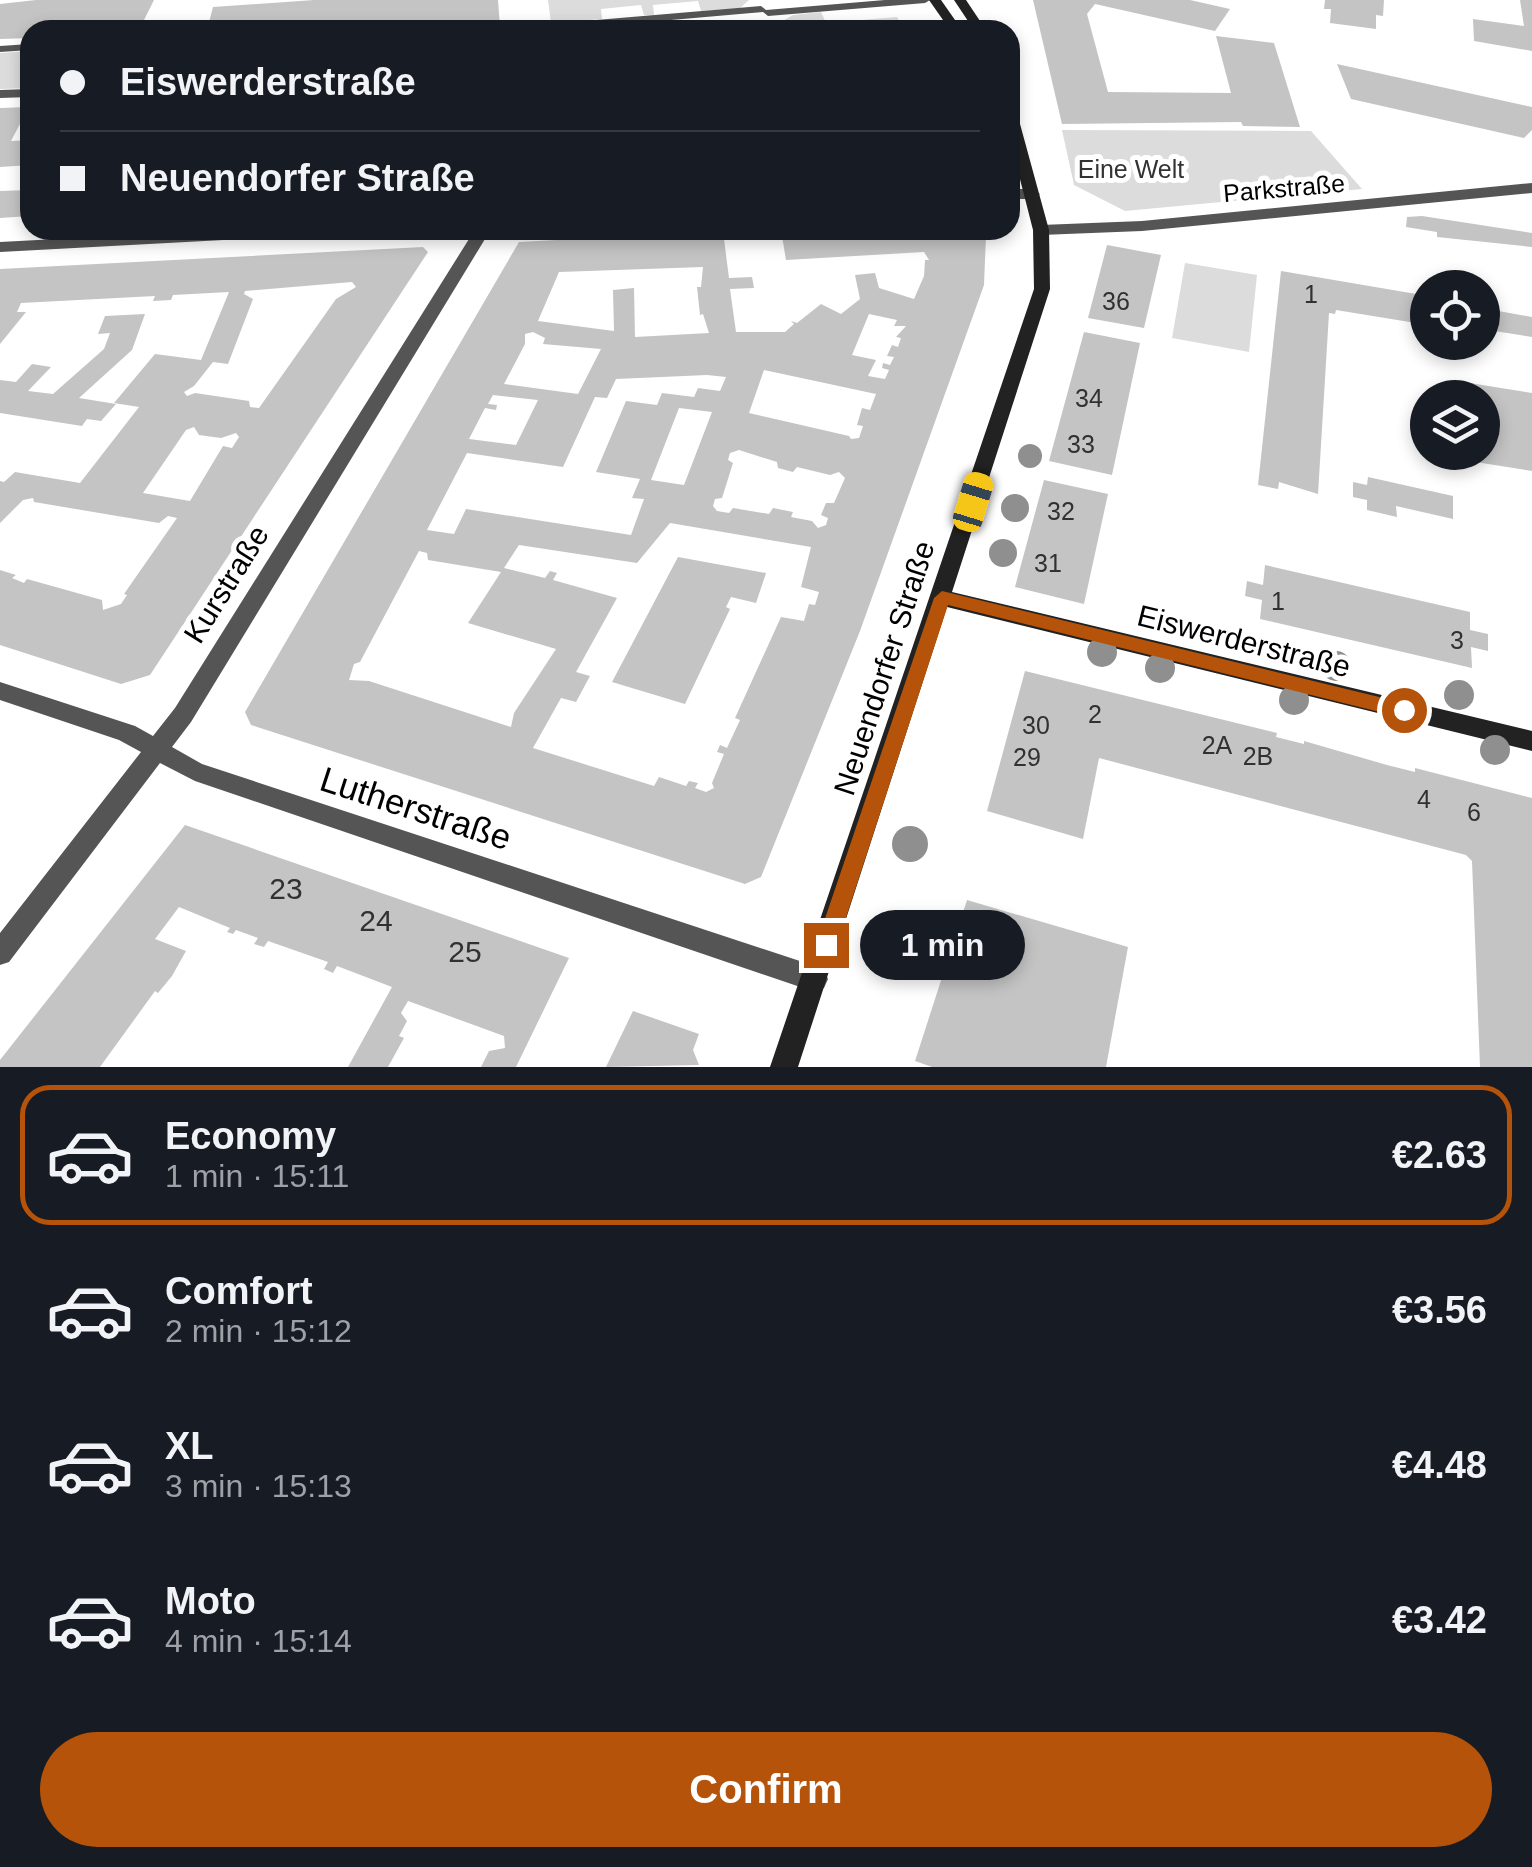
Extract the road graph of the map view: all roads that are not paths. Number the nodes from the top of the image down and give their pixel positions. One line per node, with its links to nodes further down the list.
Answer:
1 (925, 0): 2 (lane)
2 (764, 12): 3 (lane)
3 (657, 20)
4 (1020, 150): 7 (main road, Neuendorfer Straße)
5 (1532, 188): 8 (street, Parkstraße)
6 (1020, 194): 7 (street)
7 (1032, 194): 8 (main road, Neuendorfer Straße)
8 (1040, 230): 12 (main road, Neuendorfer Straße)
9 (52, 240): 11 (street)
10 (476, 240): 15 (street, Kurstraße)
11 (0, 248)
12 (942, 598): 14 (main road, Eiswerderstraße); 17 (main road, Neuendorfer Straße)
13 (0, 691): 15 (street, Lutherstraße)
14 (1532, 742)
15 (158, 750): 16 (street, Kurstraße); 17 (street, Lutherstraße)
16 (0, 954)
17 (815, 979): 18 (main road, Neuendorfer Straße)
18 (784, 1067)

